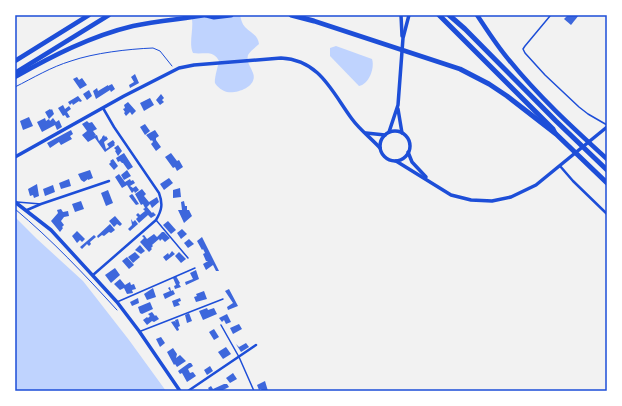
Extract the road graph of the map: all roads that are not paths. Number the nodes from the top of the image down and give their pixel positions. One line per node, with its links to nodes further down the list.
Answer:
1 (90, 15): 13 (highway)
2 (108, 15): 14 (highway)
3 (206, 15): 4 (highway); 15 (highway)
4 (231, 15)
5 (291, 15): 22 (highway)
6 (401, 15): 12 (street)
7 (409, 15): 12 (street)
8 (439, 15): 22 (highway)
9 (449, 15): 30 (highway)
10 (476, 15): 27 (highway)
11 (550, 16): 18 (lane)
12 (403, 38): 16 (street)
13 (15, 61)
14 (15, 73)
15 (15, 77)
16 (398, 105): 20 (street); 21 (street)
17 (103, 108): 19 (street); 26 (street); 38 (street)
18 (607, 126): 29 (street)
19 (364, 131): 23 (street); 24 (street)
20 (389, 132): 21 (street); 23 (street)
21 (402, 133): 25 (street)
22 (556, 134): 33 (highway)
23 (385, 135): 24 (street)
24 (380, 148): 28 (street)
25 (408, 152): 28 (street); 31 (street)
26 (15, 157)
27 (607, 159)
28 (396, 161): 31 (street)
29 (560, 166): 31 (street); 37 (street)
30 (607, 170)
31 (428, 180)
32 (109, 181): 35 (street)
33 (607, 182)
34 (16, 202): 35 (lane); 36 (street)
35 (40, 204): 36 (street)
36 (27, 210): 41 (street)
37 (607, 214)
38 (156, 220): 39 (lane); 41 (street)
39 (188, 258)
40 (195, 268): 43 (lane)
41 (93, 275): 43 (street)
42 (223, 299): 45 (lane)
43 (117, 302): 45 (street)
44 (220, 325): 47 (lane)
45 (140, 331): 48 (street)
46 (256, 345): 47 (street)
47 (239, 357): 49 (street); 50 (lane)
48 (180, 391)
49 (188, 391)
50 (254, 391)

